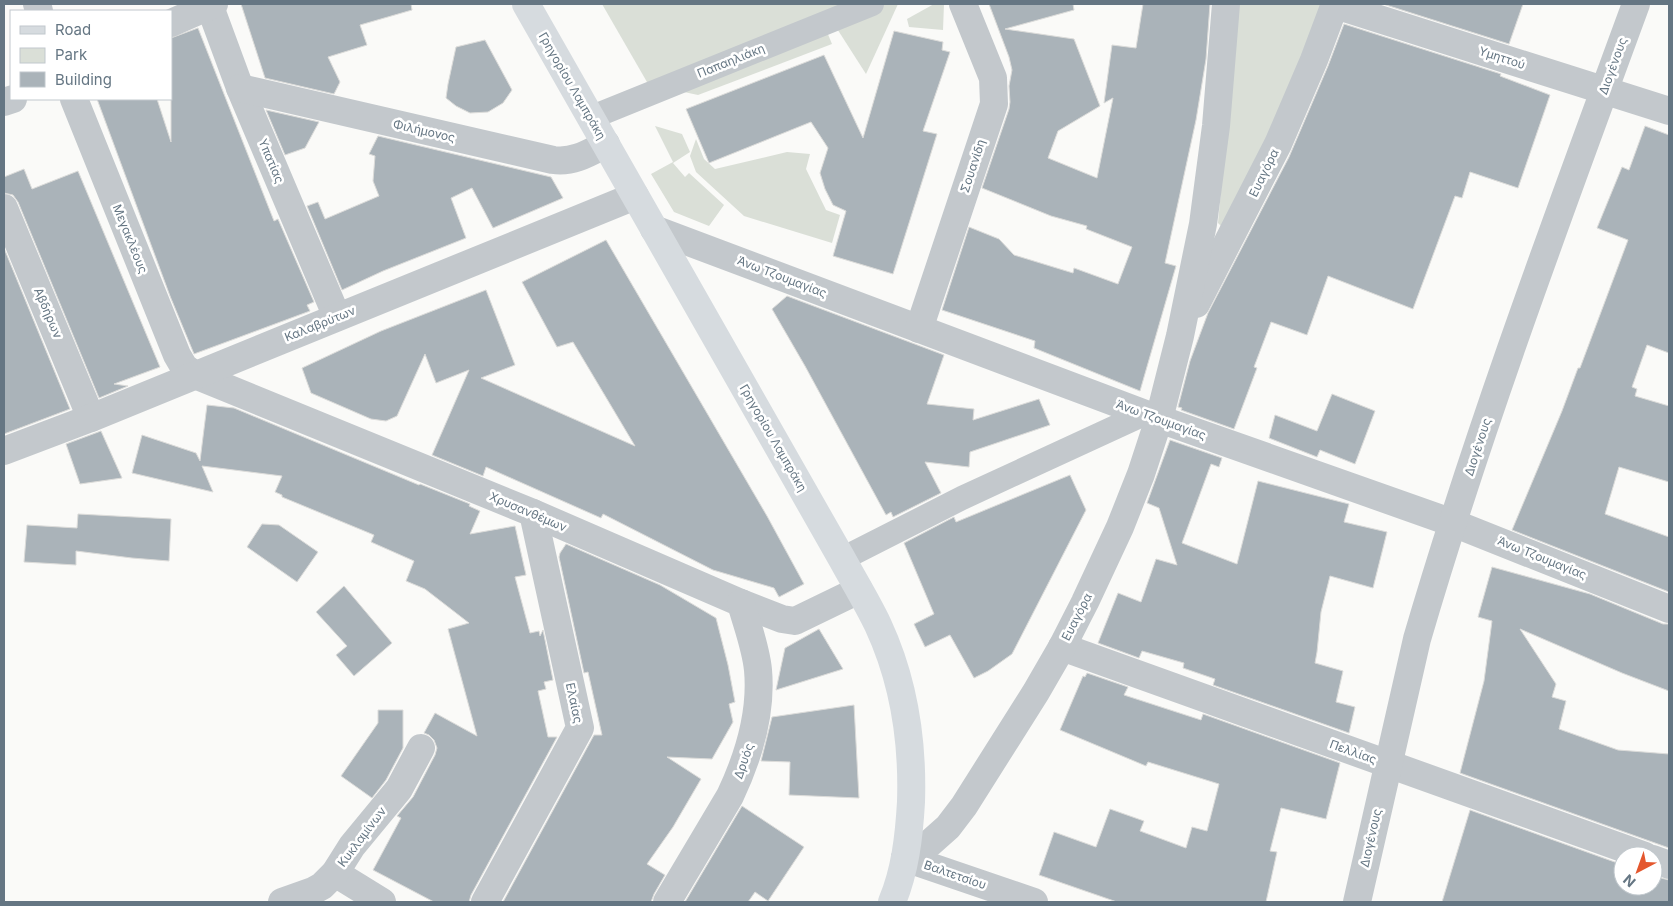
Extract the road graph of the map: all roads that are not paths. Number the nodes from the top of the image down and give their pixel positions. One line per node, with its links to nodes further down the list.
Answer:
1 (211, 4): 8 (street); 9 (street, Υπατίας)
2 (526, 4): 13 (main road, Γρηγορίου Λαμπράκη)
3 (872, 4): 13 (street, Παπαηλιάκη)
4 (964, 4): 19 (street, Σουανίδη)
5 (1226, 4): 20 (street, Ευαγόρα)
6 (1335, 4): 10 (street, Υμηττού); 20 (street, Ευαγόρα)
7 (1636, 4): 10 (street, Διογένους)
8 (172, 23)
9 (240, 88): 14 (street, Φιλήμονος); 18 (street, Υπατίας)
10 (1604, 90): 12 (street, Υμηττού); 26 (street, Διογένους)
11 (74, 100): 21 (street, Μεγακλέους)
12 (1669, 111)
13 (590, 118): 14 (main road, Γρηγορίου Λαμπράκη)
14 (606, 144): 15 (main road, Γρηγορίου Λαμπράκη)
15 (635, 196): 17 (main road, Γρηγορίου Λαμπράκη); 18 (street, Καλαβρύτων)
16 (4, 208): 23 (street, Αβδήρων)
17 (654, 229): 19 (street, Άνω Τζουμαγίας); 27 (main road, Γρηγορίου Λαμπράκη)
18 (338, 317): 21 (street, Καλαβρύτων)
19 (919, 329): 22 (street, Άνω Τζουμαγίας)
20 (1180, 336): 22 (street, Ευαγόρα)
21 (194, 375): 23 (street, Καλαβρύτων); 25 (street, Χρυσανθέμων)
22 (1152, 417): 26 (street, Άνω Τζουμαγίας); 27 (street); 31 (street, Ευαγόρα)
23 (91, 418): 24 (street, Καλαβρύτων)
24 (4, 451)
25 (533, 513): 29 (street, Χρυσανθέμων); 40 (street, Ελαίας)
26 (1453, 523): 30 (street, Άνω Τζουμαγίας); 33 (street, Διογένους)
27 (842, 559): 28 (main road, Γρηγορίου Λαμπράκη)
28 (859, 590): 29 (street, Χρυσανθέμων); 35 (main road, Γρηγορίου Λαμπράκη)
29 (741, 604): 41 (street, Δρυός)
30 (1669, 609)
31 (1062, 647): 33 (street, Πελλίας); 35 (street, Ευαγόρα)
32 (421, 748): 36 (street, Κυκλαμίνων)
33 (1388, 764): 34 (street, Πελλίας); 44 (street, Διογένους)
34 (1617, 846)
35 (905, 858): 37 (street, Βαλτετσίου); 42 (main road, Γρηγορίου Λαμπράκη)
36 (334, 873): 38 (street, Κυκλαμίνων); 39 (street)
37 (991, 895): 43 (street, Βαλτετσίου)
38 (282, 902)
39 (382, 902)
40 (486, 902)
41 (667, 902)
42 (892, 902)
43 (1034, 902)
44 (1356, 902)

